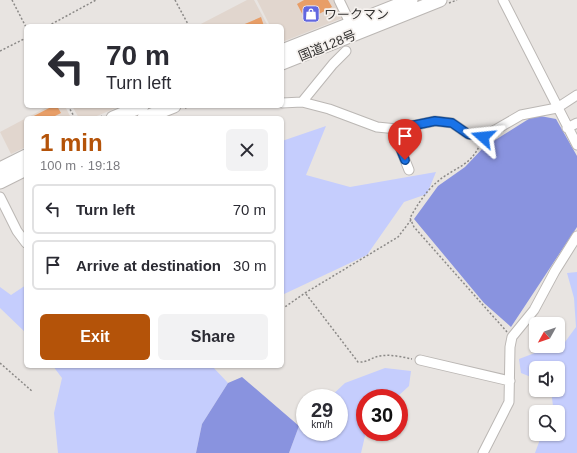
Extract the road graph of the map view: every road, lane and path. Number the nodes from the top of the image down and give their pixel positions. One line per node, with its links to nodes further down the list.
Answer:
1 (12, 0): 8 (path)
2 (96, 0): 9 (path)
3 (175, 0): 10 (path)
4 (339, 0): 11 (street)
5 (411, 0): 11 (highway, 国道128号)
6 (440, 0): 11 (highway, 国道128号)
7 (503, 0): 22 (street)
8 (24, 24)
9 (52, 24)
10 (188, 24)
11 (353, 29): 13 (highway, 国道128号); 16 (highway, 国道128号)
12 (24, 39): 14 (path)
13 (284, 50)
14 (0, 51)
15 (346, 51): 19 (street)
16 (284, 62)
17 (577, 95): 22 (street)
18 (284, 102): 19 (street)
19 (302, 102): 27 (street)
20 (137, 108): 23 (highway)
21 (169, 108): 24 (highway)
22 (557, 108): 26 (street); 28 (street)
23 (118, 116)
24 (149, 116)
25 (577, 122): 26 (street)
26 (567, 128): 29 (street)
27 (396, 129): 28 (street); 33 (street)
28 (483, 137): 36 (path)
29 (577, 146)
30 (24, 157): 31 (highway)
31 (0, 169)
32 (24, 170): 34 (highway)
33 (409, 170)
34 (0, 182)
35 (0, 196): 38 (street)
36 (411, 220): 39 (path); 41 (path)
37 (577, 236): 41 (street)
38 (24, 240)
39 (305, 293): 40 (path); 42 (path)
40 (284, 308)
41 (512, 337): 44 (street)
42 (420, 360): 44 (street)
43 (0, 362): 45 (path)
44 (510, 381): 46 (street)
45 (32, 392)
46 (483, 453)

